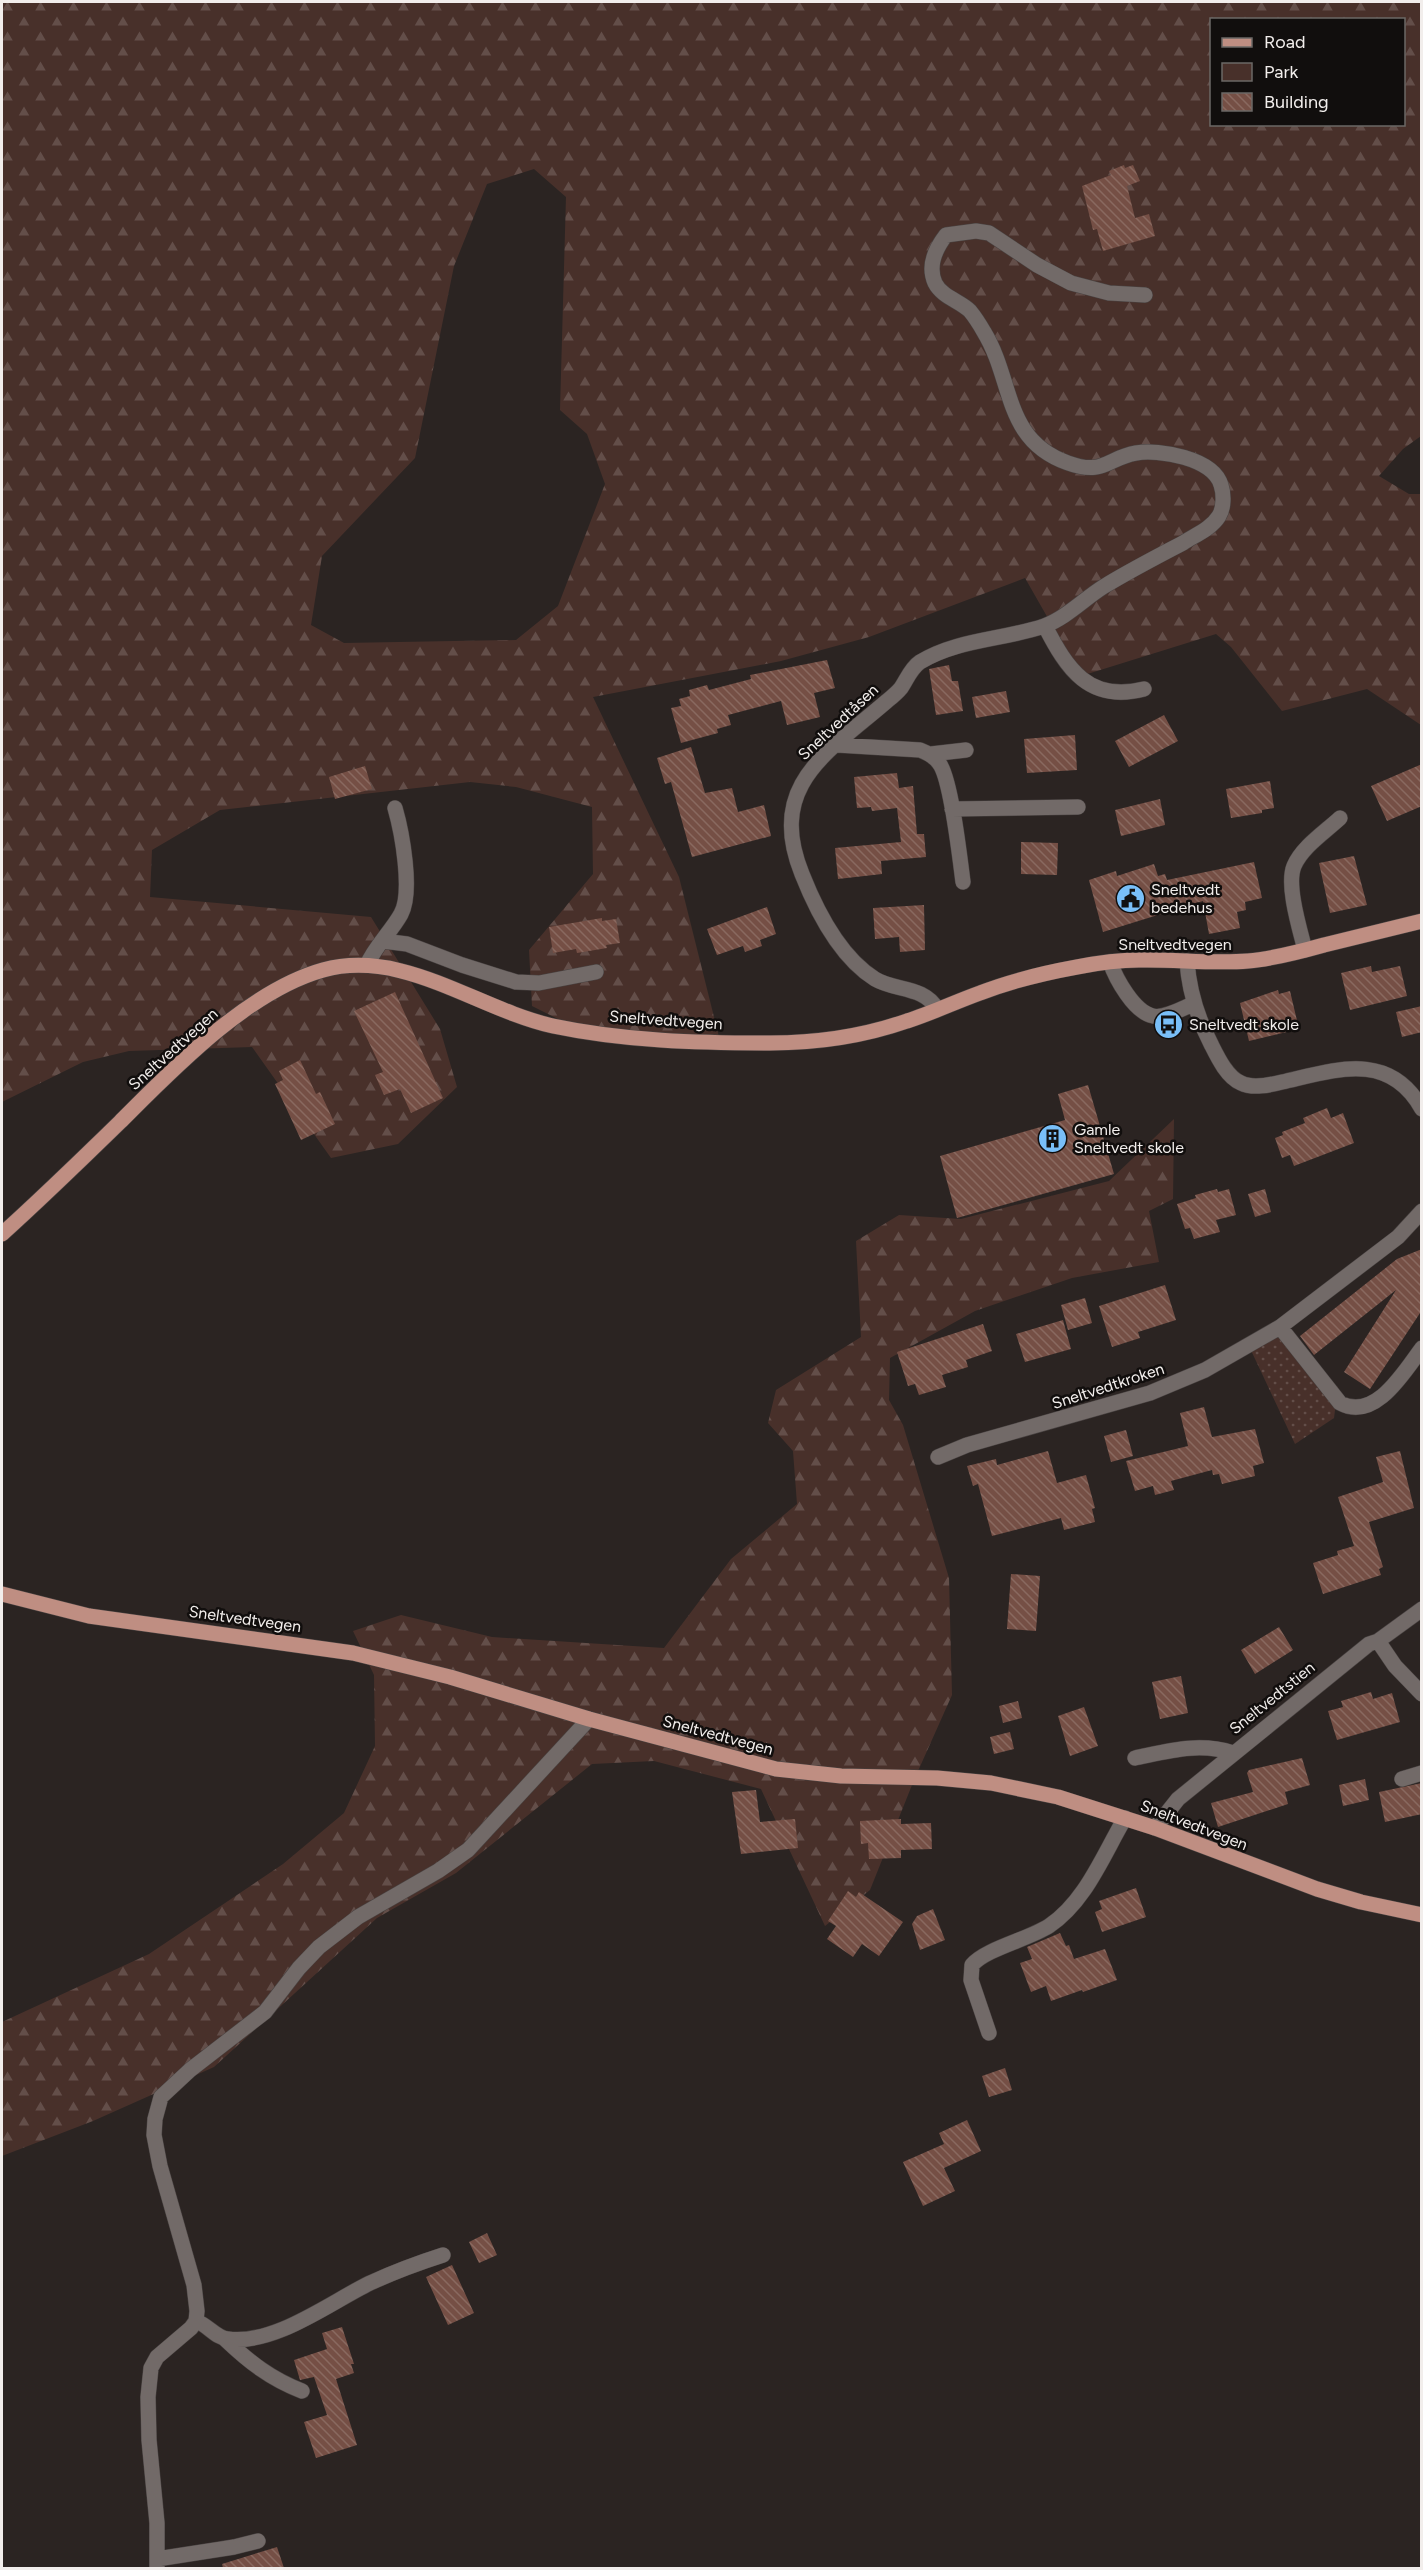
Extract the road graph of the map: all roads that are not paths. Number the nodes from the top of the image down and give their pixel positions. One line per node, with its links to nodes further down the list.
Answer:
1 (1145, 295): 2 (street)
2 (1046, 626): 3 (street); 4 (street, Sneltvedtåsen)
3 (1144, 689)
4 (837, 745): 6 (street); 20 (street, Sneltvedtåsen)
5 (966, 750): 6 (street)
6 (931, 754): 9 (street)
7 (1078, 807): 9 (street)
8 (395, 808): 13 (street)
9 (952, 809): 11 (street)
10 (1340, 818): 14 (street)
11 (963, 882)
12 (1422, 921): 14 (main road, Sneltvedtvegen)
13 (383, 941): 17 (street); 18 (street)
14 (1305, 950): 15 (main road, Sneltvedtvegen)
15 (1187, 961): 16 (main road, Sneltvedtvegen); 19 (street)
16 (1110, 962): 19 (street); 20 (main road, Sneltvedtvegen)
17 (367, 965): 20 (main road, Sneltvedtvegen); 23 (main road, Sneltvedtvegen)
18 (596, 972)
19 (1193, 1004): 21 (street)
20 (937, 1009)
21 (1422, 1109)
22 (1422, 1211): 24 (street, Sneltvedtkroken)
23 (2, 1234)
24 (1280, 1327): 25 (street); 26 (street, Sneltvedtkroken)
25 (1422, 1348)
26 (938, 1457)
27 (2, 1594): 31 (main road, Sneltvedtvegen)
28 (1422, 1609): 29 (street, Sneltvedtstien)
29 (1378, 1641): 30 (street); 32 (street, Sneltvedtstien)
30 (1422, 1694)
31 (589, 1719): 36 (main road, Sneltvedtvegen); 41 (street)
32 (1233, 1752): 33 (street); 37 (street, Sneltvedtstien)
33 (1135, 1758)
34 (1422, 1773): 35 (street)
35 (1402, 1779)
36 (1125, 1818): 37 (main road, Sneltvedtvegen); 39 (street)
37 (1155, 1828): 38 (main road, Sneltvedtvegen)
38 (1422, 1915)
39 (988, 2033)
40 (443, 2255): 42 (street)
41 (196, 2321): 42 (street); 45 (street)
42 (225, 2339): 43 (street)
43 (302, 2391)
44 (258, 2541): 45 (street)
45 (157, 2564)

